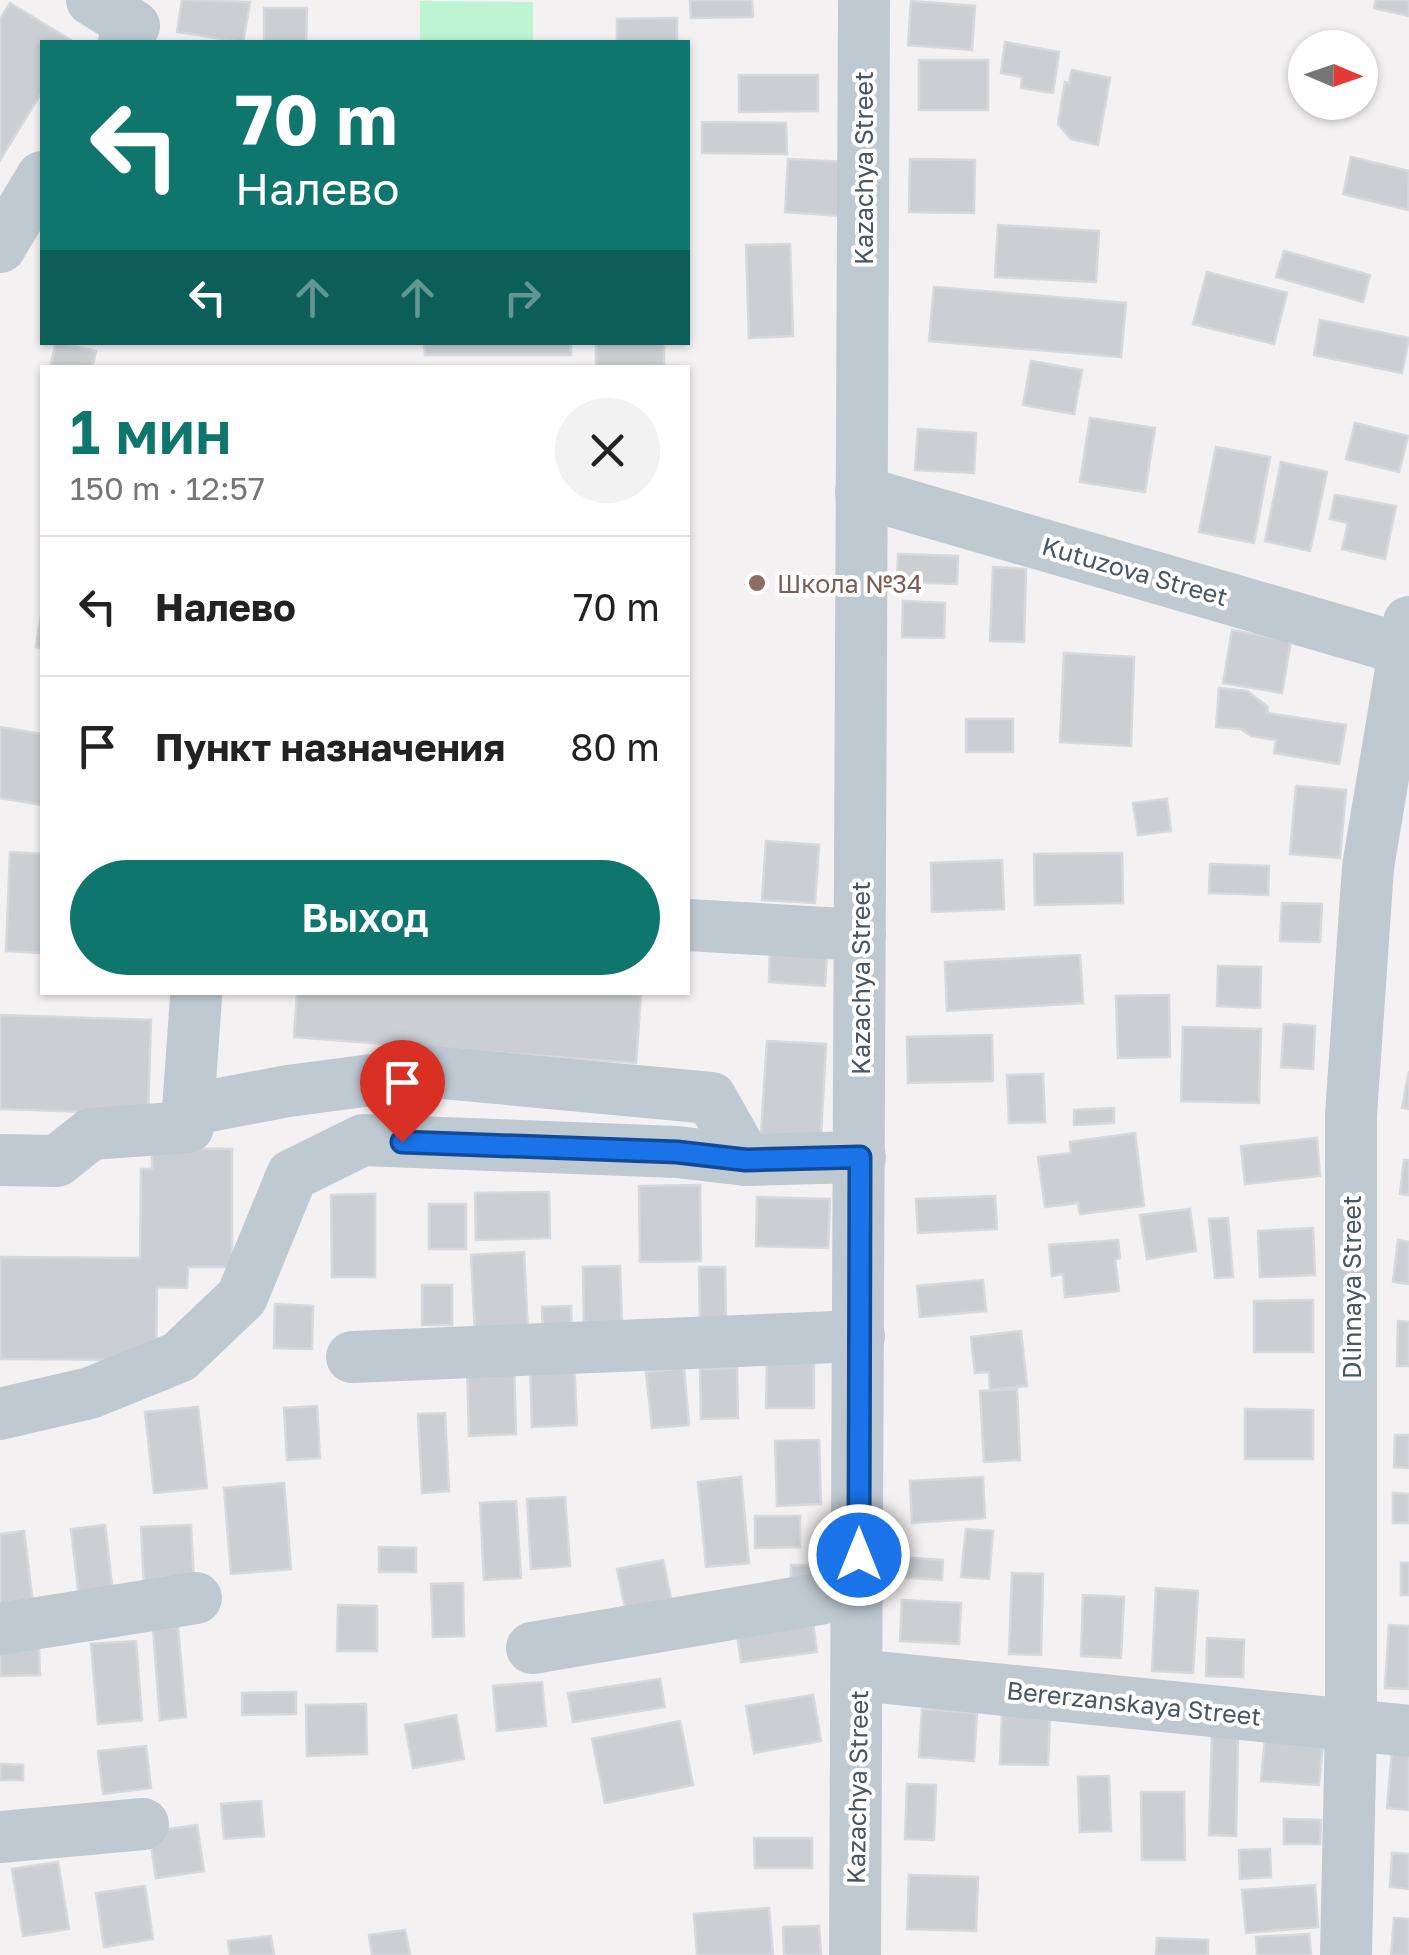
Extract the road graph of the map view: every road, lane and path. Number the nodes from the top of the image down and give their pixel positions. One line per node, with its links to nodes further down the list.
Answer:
1 (92, 0): 3 (street)
2 (864, 0): 6 (street, Kazachya Street)
3 (125, 40)
4 (40, 180): 5 (street)
5 (0, 247)
6 (861, 492): 7 (street, Kutuzova Street); 9 (street, Kazachya Street)
7 (1407, 641): 25 (street, Dlinnaya Street)
8 (690, 925): 9 (street)
9 (860, 935): 13 (street, Kazachya Street)
10 (196, 998): 12 (street)
11 (288, 1091): 12 (street); 15 (street); 16 (street)
12 (188, 1110): 14 (street)
13 (860, 1157): 15 (street); 17 (street, Kazachya Street)
14 (0, 1160)
15 (746, 1160): 16 (street)
16 (313, 1162): 19 (street)
17 (859, 1336): 18 (street); 20 (street, Kazachya Street)
18 (352, 1357)
19 (0, 1414)
20 (859, 1592): 23 (street); 24 (street, Kazachya Street)
21 (196, 1598): 22 (street)
22 (0, 1629)
23 (532, 1648)
24 (858, 1675): 25 (street, Bererzanskaya Street); 29 (street, Kazachya Street)
25 (1351, 1724): 26 (street, Bererzanskaya Street); 30 (street, Dlinnaya Street)
26 (1409, 1731)
27 (143, 1824): 28 (street)
28 (0, 1836)
29 (856, 1955)
30 (1346, 1955)

